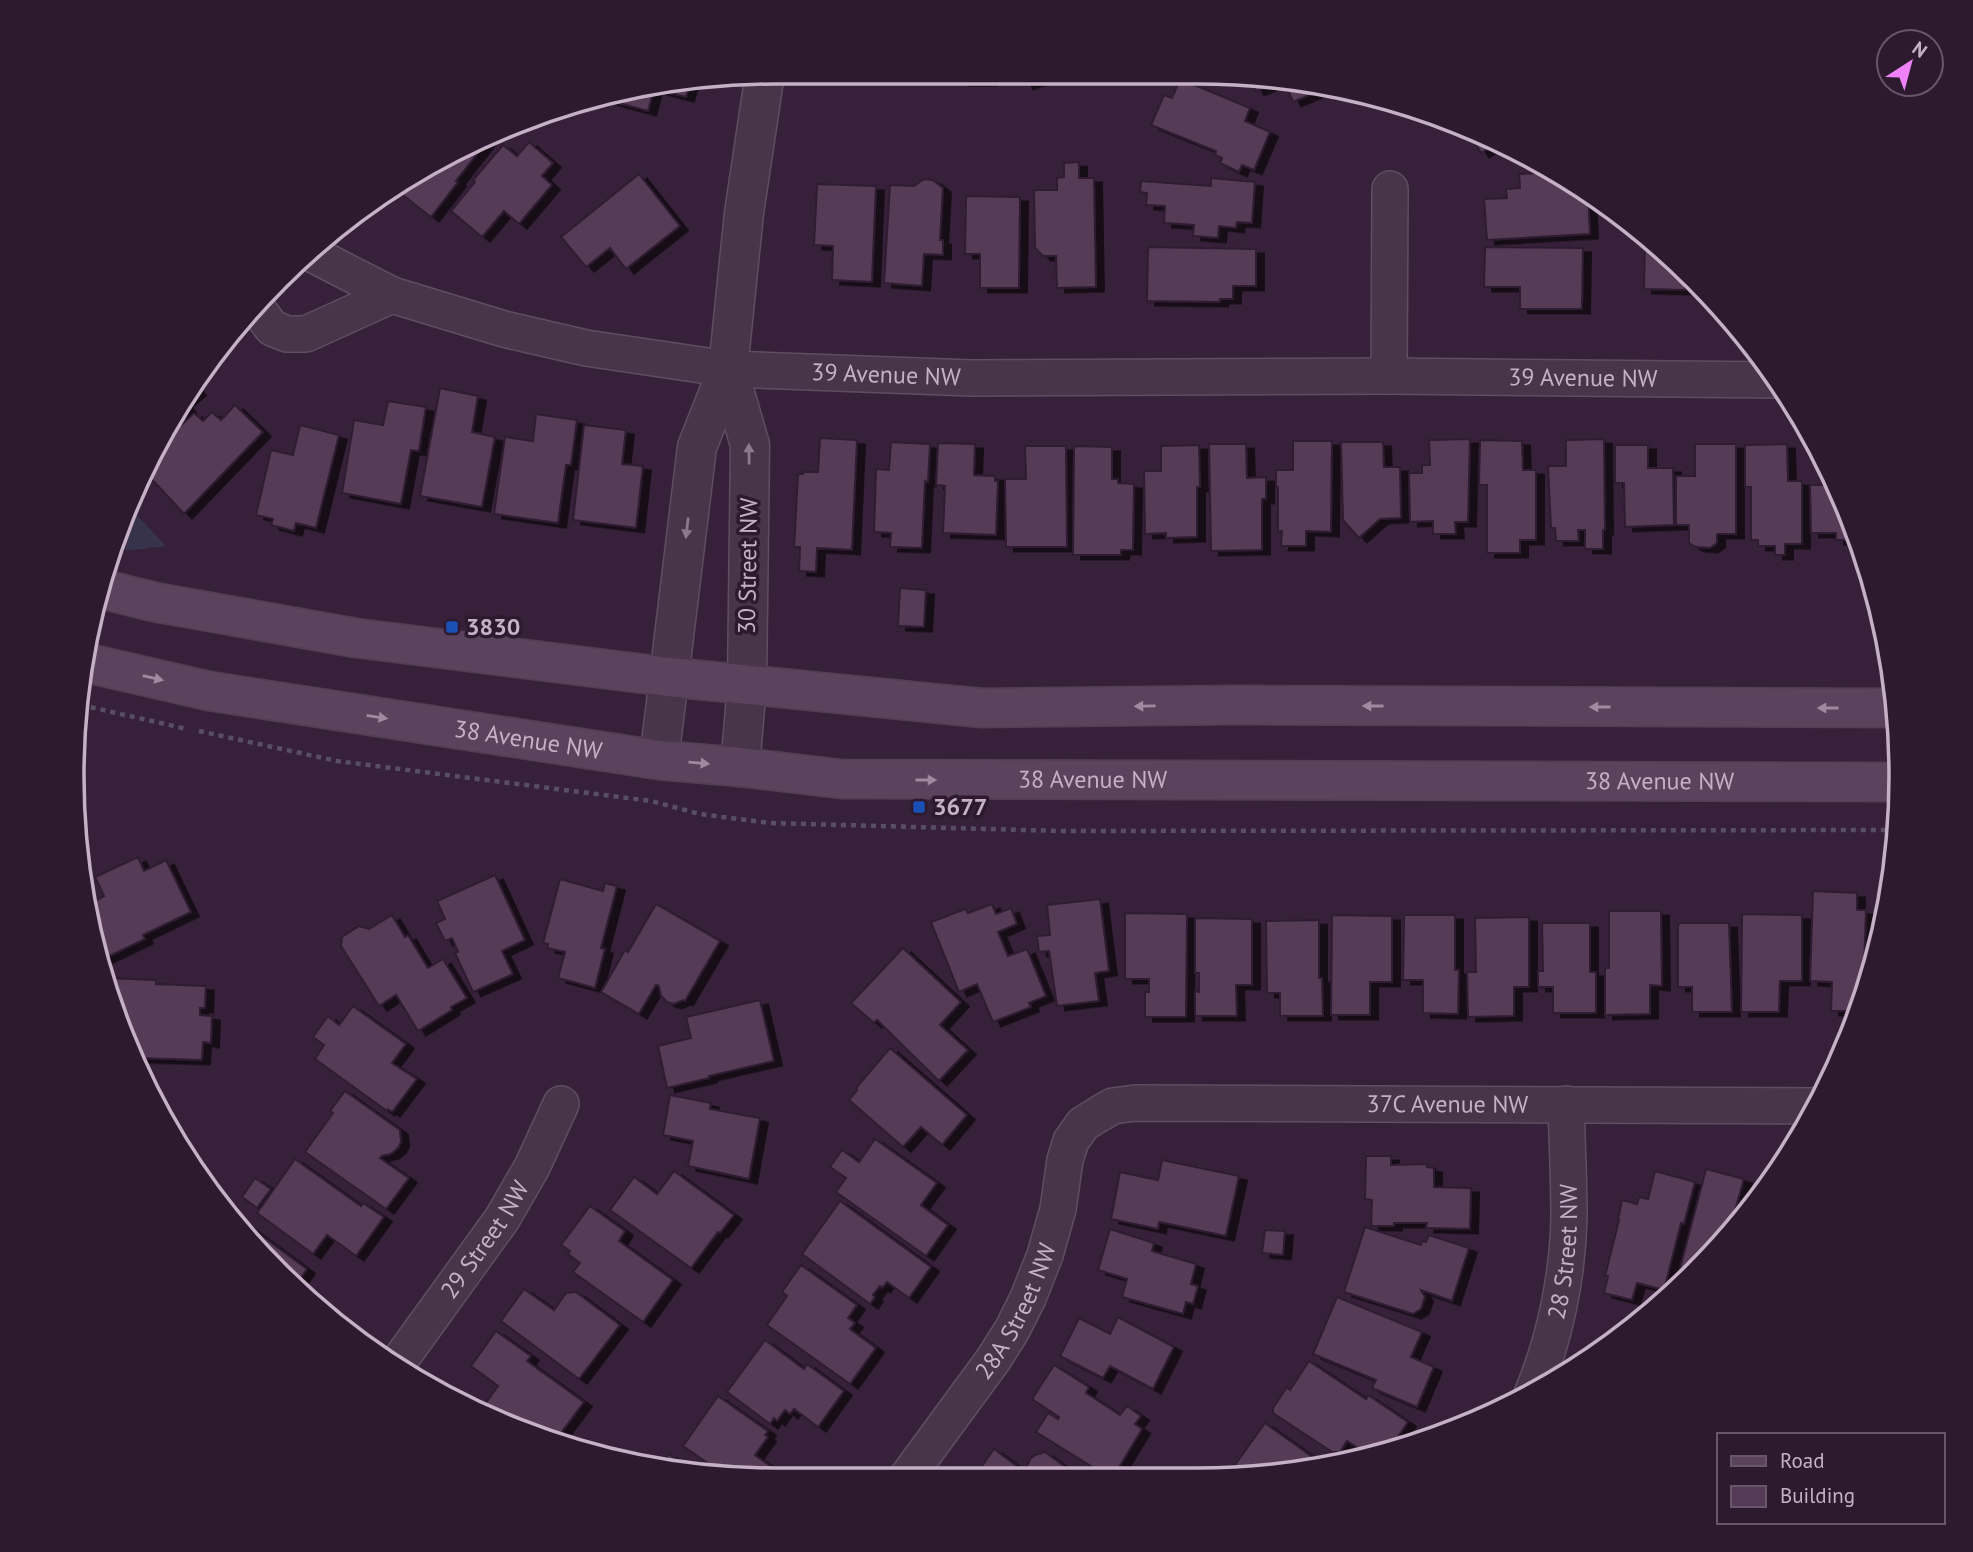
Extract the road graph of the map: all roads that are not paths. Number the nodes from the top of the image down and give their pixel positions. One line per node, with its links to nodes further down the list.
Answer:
1 (763, 84): 6 (street, 30 Street NW)
2 (1390, 189): 7 (street)
3 (319, 257): 4 (street, 39 Avenue NW)
4 (392, 295): 5 (street); 6 (street, 39 Avenue NW)
5 (261, 314)
6 (728, 369): 7 (street, 39 Avenue NW); 11 (street, 30 Street NW, one-way to 11); 12 (street, 30 Street NW, one-way to 6)
7 (1389, 376): 8 (street, 39 Avenue NW)
8 (1763, 380)
9 (110, 591): 11 (main road)
10 (93, 664): 14 (main road, 38 Avenue NW, one-way to 14)
11 (669, 677): 12 (main road); 14 (street, 30 Street NW)
12 (747, 685): 13 (main road, one-way to 12); 15 (street, 30 Street NW)
13 (1885, 708)
14 (659, 760): 15 (main road, 38 Avenue NW, one-way to 15)
15 (740, 767): 16 (main road, 38 Avenue NW, one-way to 16)
16 (1889, 782)
17 (561, 1104): 21 (street, 29 Street NW)
18 (1566, 1104): 19 (street, 37C Avenue NW); 20 (street, 37C Avenue NW); 22 (street, 28 Street NW)
19 (1805, 1105)
20 (1083, 1124): 23 (street, 28A Street NW)
21 (402, 1357)
22 (1537, 1378)
23 (914, 1468)

